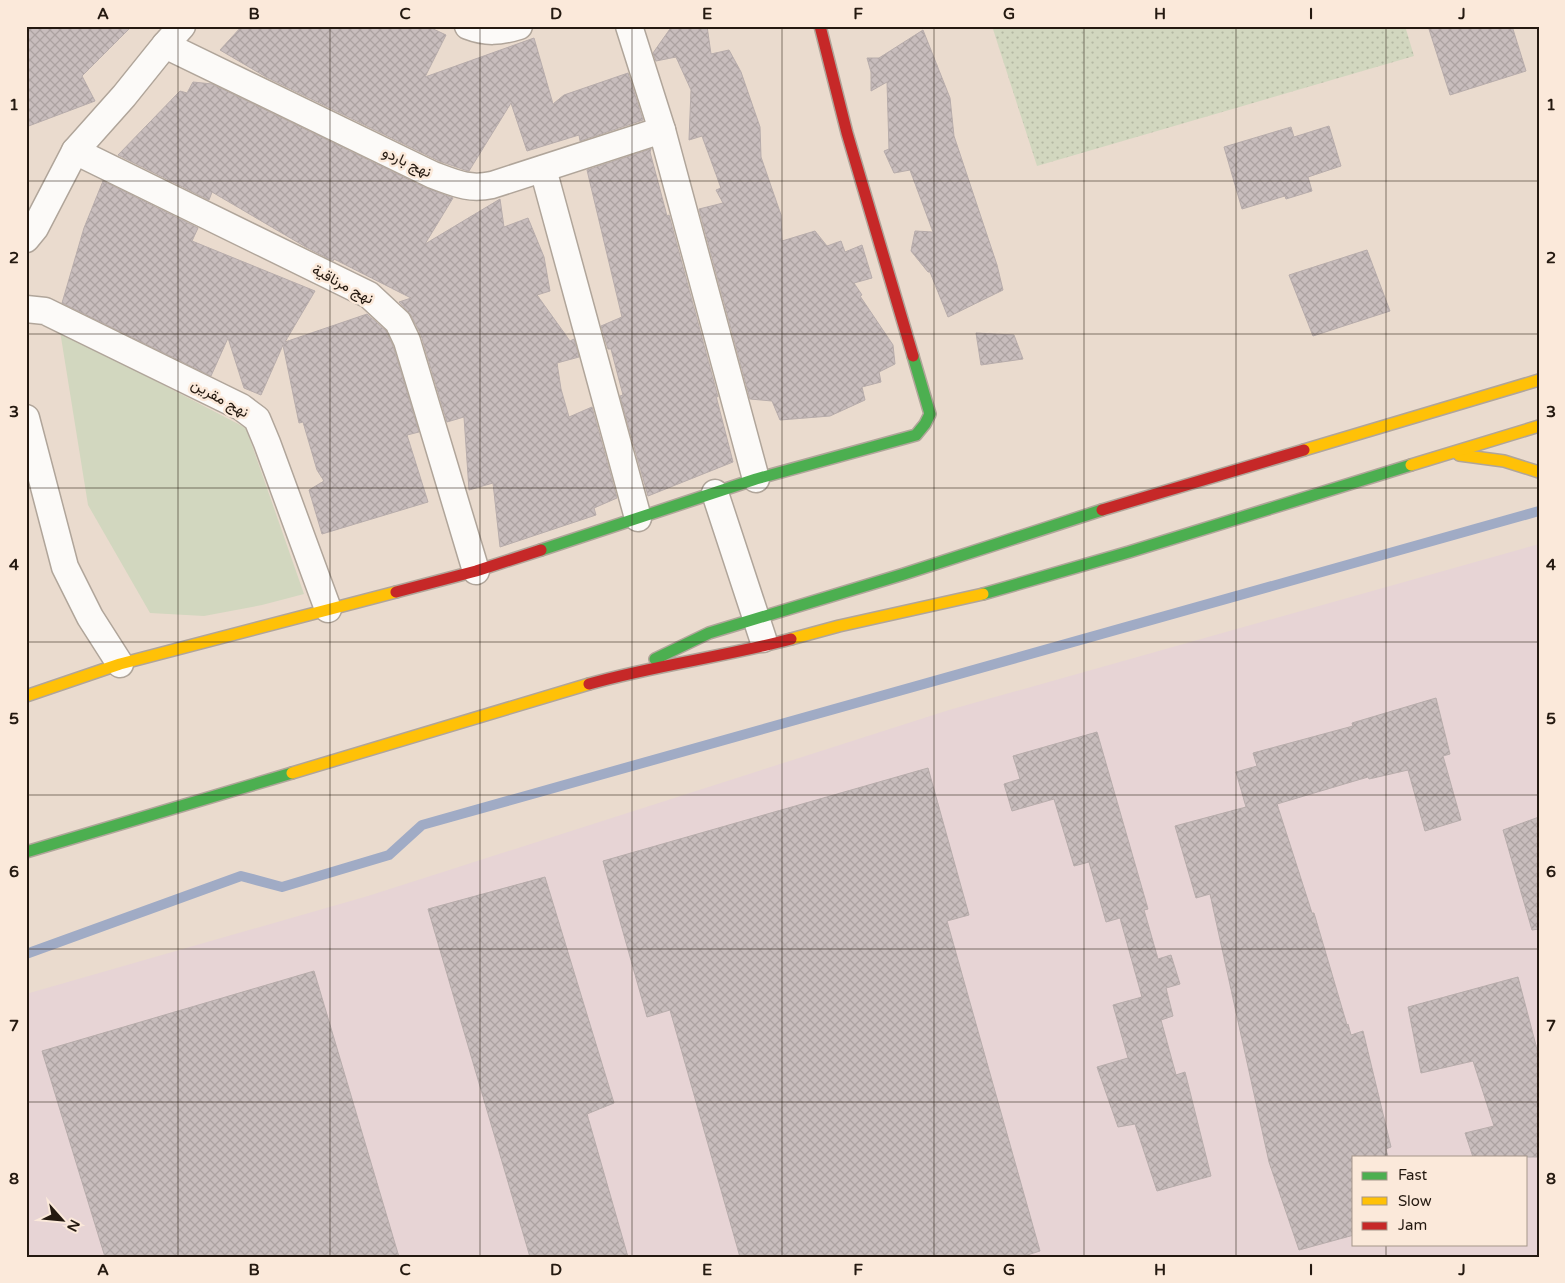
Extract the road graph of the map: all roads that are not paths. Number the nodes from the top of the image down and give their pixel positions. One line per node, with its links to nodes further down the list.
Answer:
1 (182, 26): 6 (street)
2 (468, 26): 3 (street)
3 (519, 26)
4 (630, 26): 7 (street)
5 (820, 26): 17 (street)
6 (165, 45): 8 (street); 9 (street, نهج باردو)
7 (662, 130): 9 (street, نهج باردو); 17 (street)
8 (75, 151): 10 (street); 20 (street, نهج مرناقية)
9 (543, 168): 19 (street)
10 (26, 239)
11 (26, 308): 21 (street, نهج مقرين)
12 (1539, 380): 22 (street)
13 (26, 418): 24 (street)
14 (1539, 426): 15 (street)
15 (1450, 454): 16 (street); 23 (street)
16 (1539, 472)
17 (756, 479): 18 (street)
18 (715, 493): 19 (street); 22 (street)
19 (638, 518): 20 (street)
20 (476, 571): 21 (street)
21 (328, 609): 24 (street)
22 (756, 619): 23 (street); 25 (street)
23 (765, 646): 25 (street)
24 (120, 664): 26 (street)
25 (620, 676): 27 (street)
26 (26, 696)
27 (26, 852)

